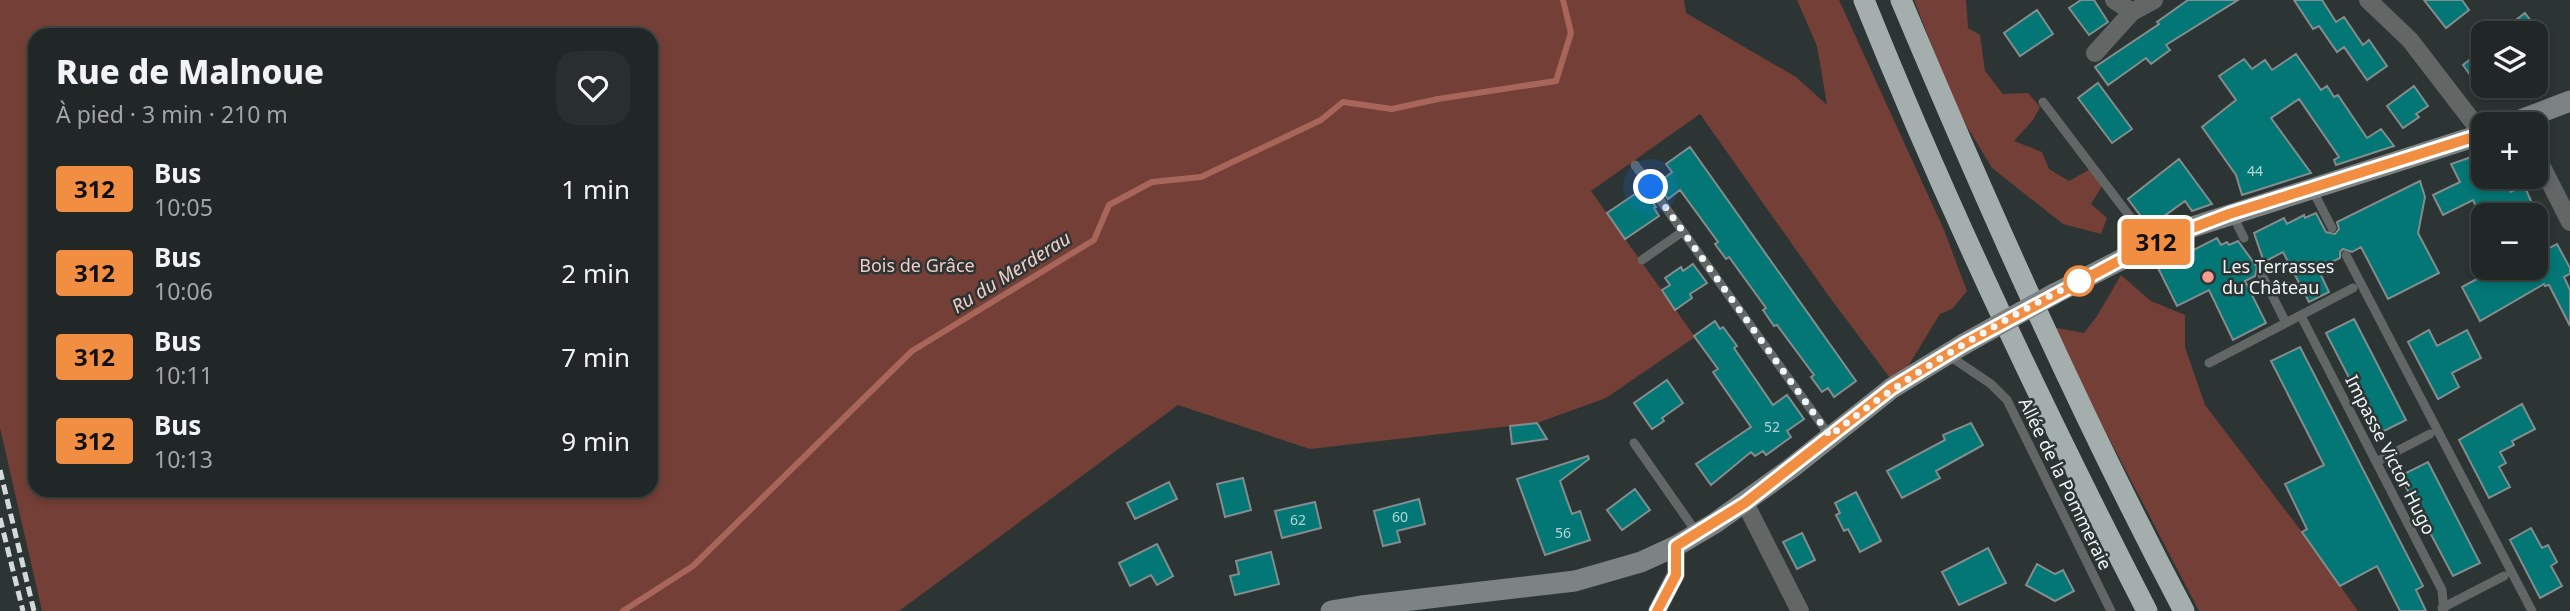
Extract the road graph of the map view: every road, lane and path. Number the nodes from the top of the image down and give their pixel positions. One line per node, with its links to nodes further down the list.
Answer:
1 (1864, 0): 43 (highway)
2 (1901, 0): 44 (highway)
3 (2114, 0): 6 (street)
4 (2154, 0): 6 (street)
5 (2368, 0): 11 (street)
6 (2132, 12): 7 (street)
7 (2095, 53)
8 (2570, 101): 10 (main road)
9 (2043, 102): 21 (lane)
10 (2543, 112)
11 (2471, 119)
12 (2471, 138): 15 (main road)
13 (1635, 165): 19 (lane)
14 (2548, 179): 17 (street)
15 (2311, 188): 16 (main road); 18 (lane)
16 (2232, 213): 20 (lane); 21 (main road)
17 (2570, 222)
18 (2332, 228)
19 (1682, 232): 23 (lane); 31 (lane)
20 (2244, 238)
21 (2151, 244): 28 (main road, bridge)
22 (2346, 255): 45 (lane)
23 (1643, 260)
24 (2261, 273): 27 (lane)
25 (2353, 288): 26 (lane)
26 (2301, 316): 27 (lane); 33 (lane, Impasse Victor Hugo)
27 (2286, 323): 29 (lane)
28 (1956, 349): 31 (main road); 42 (lane, Allée de la Pommeraie)
29 (2209, 363)
30 (2430, 434): 33 (lane)
31 (1830, 436): 34 (main road)
32 (1634, 443): 35 (lane)
33 (2376, 462): 38 (lane, Impasse Victor Hugo)
34 (1745, 503): 35 (main road); 41 (street)
35 (1697, 534): 36 (main road)
36 (1676, 546): 39 (main road); 40 (street)
37 (2504, 576): 38 (lane)
38 (2443, 610)
39 (1331, 611)
40 (1657, 611)
41 (1800, 611)
42 (2111, 611)
43 (2147, 611)
44 (2184, 611)
45 (2532, 611)

